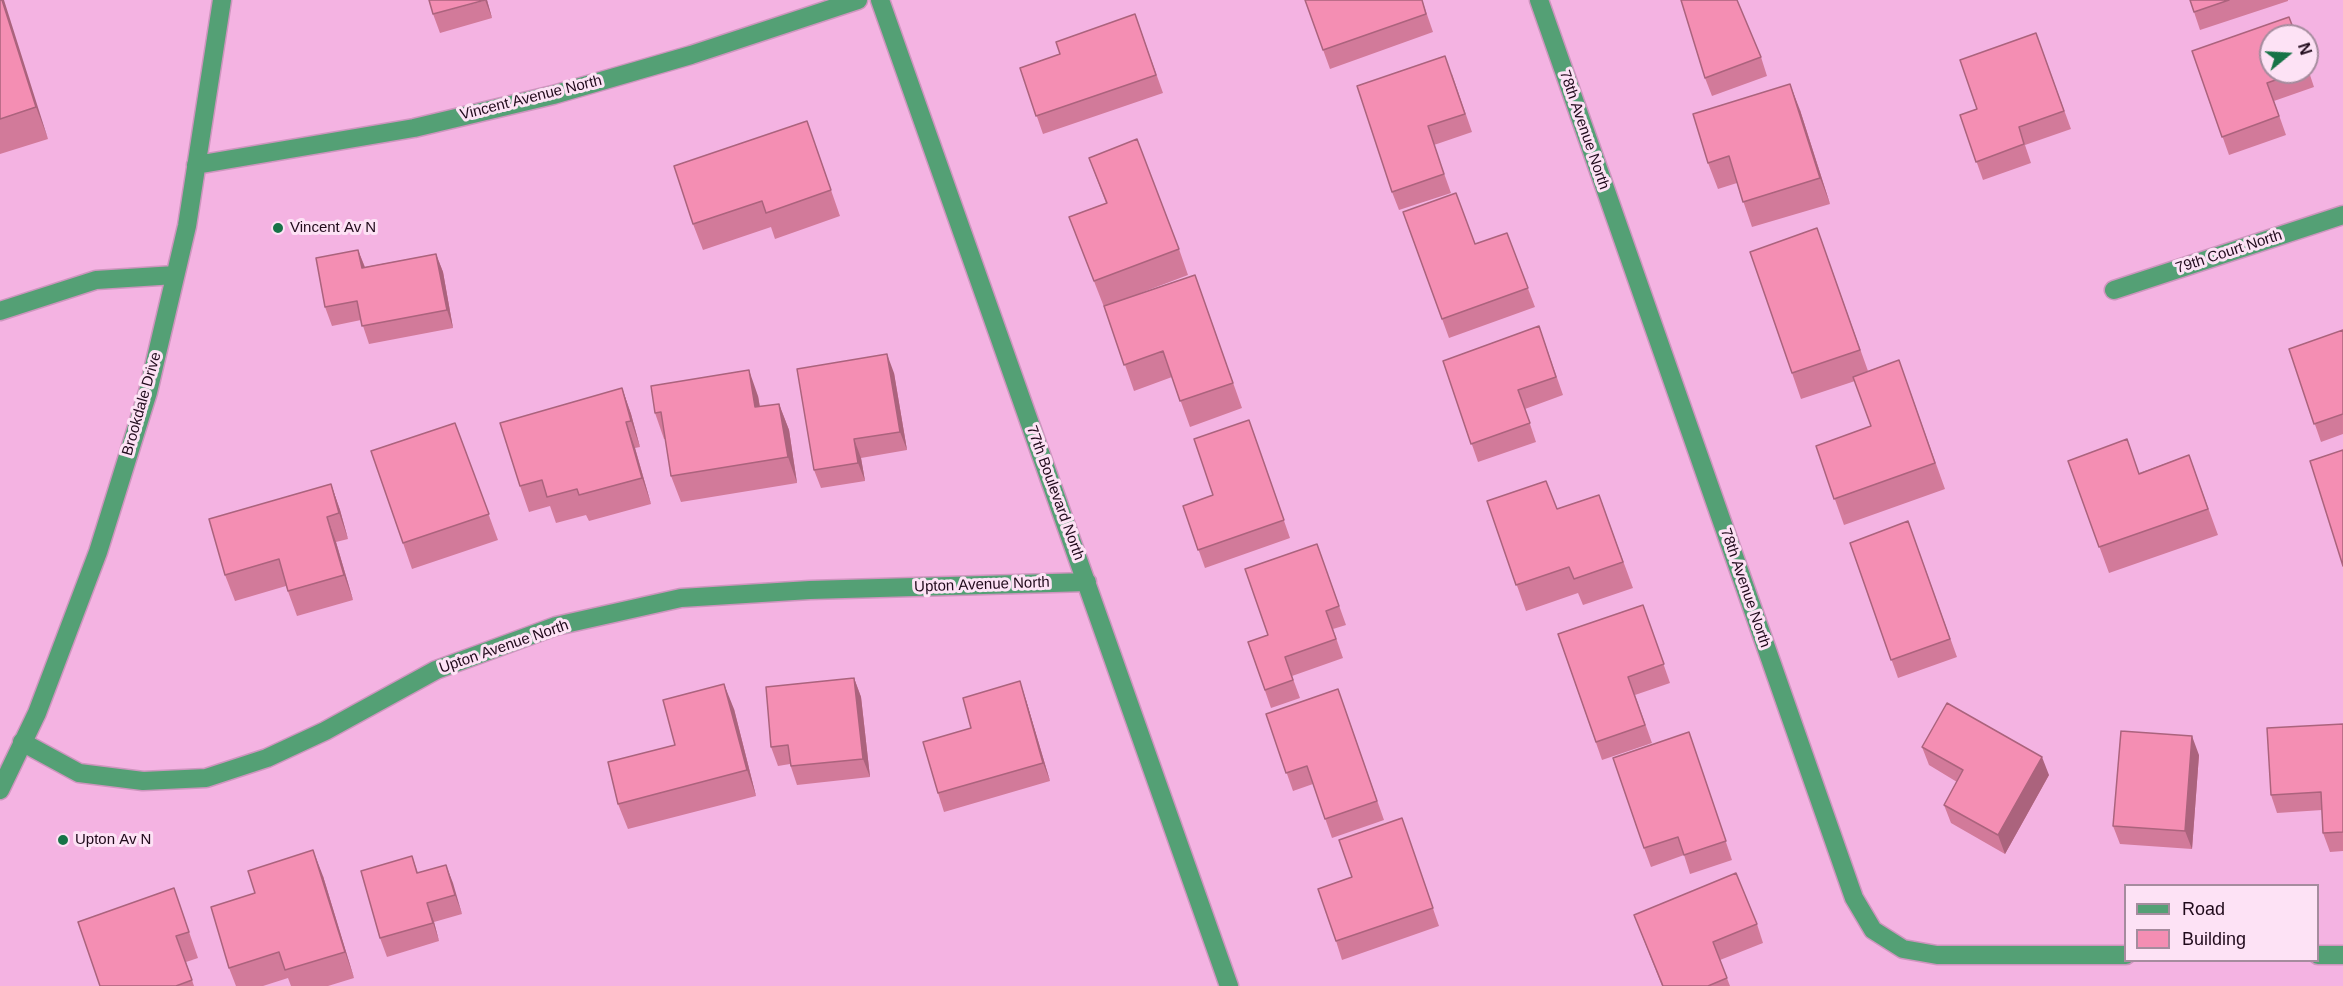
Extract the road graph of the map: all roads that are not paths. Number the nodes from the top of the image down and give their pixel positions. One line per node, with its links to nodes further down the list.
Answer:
1 (222, 0): 5 (street, Brookdale Drive)
2 (858, 0): 5 (street, Vincent Avenue North)
3 (880, 0): 10 (street, 77th Boulevard North)
4 (1539, 0): 13 (street, 78th Avenue North)
5 (196, 165): 7 (street, Brookdale Drive)
6 (2343, 215): 8 (street, 79th Court North)
7 (176, 275): 9 (street); 11 (street, Brookdale Drive)
8 (2114, 290)
9 (0, 311)
10 (1087, 582): 11 (street, Upton Avenue North); 16 (street, 77th Boulevard North)
11 (22, 742): 12 (street, Brookdale Drive)
12 (2, 781)
13 (2124, 955)
14 (2319, 955): 15 (street)
15 (2343, 955)
16 (1229, 986)

